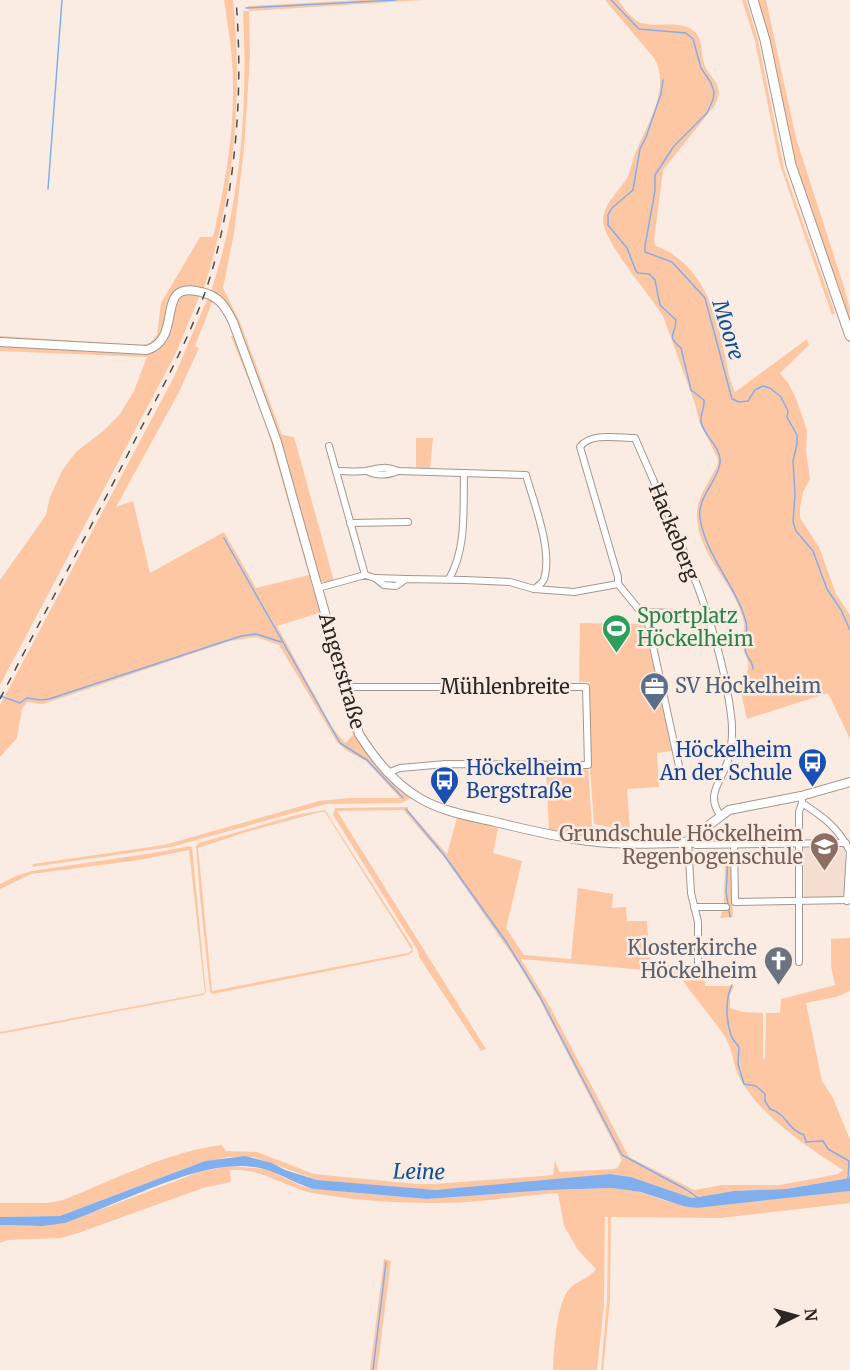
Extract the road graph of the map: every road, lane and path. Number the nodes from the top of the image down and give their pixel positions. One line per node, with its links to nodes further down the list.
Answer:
1 (753, 0): 2 (main road)
2 (848, 332)
3 (0, 342): 15 (street, Angerstraße)
4 (329, 446): 5 (street)
5 (336, 471): 6 (street); 8 (street)
6 (464, 473): 9 (street); 13 (street)
7 (408, 522): 8 (street)
8 (350, 523): 10 (street)
9 (456, 568): 11 (street); 12 (street)
10 (365, 575): 11 (street); 15 (street)
11 (449, 579): 12 (street)
12 (465, 579): 16 (street)
13 (544, 579): 16 (street); 17 (street)
14 (618, 584): 17 (street); 18 (street); 19 (street, Hackeberg)
15 (318, 588): 20 (street, Angerstraße)
16 (534, 589): 17 (street)
17 (551, 591)
18 (646, 614): 19 (street); 21 (street)
19 (707, 614): 25 (street, Hackeberg)
20 (345, 687): 22 (street, Angerstraße); 22 (street, Mühlenbreite)
21 (679, 766)
22 (390, 772): 26 (street, Angerstraße)
23 (850, 782): 24 (street)
24 (802, 800): 25 (street); 27 (street); 28 (street)
25 (720, 815): 26 (street)
26 (688, 841): 29 (street); 33 (street)
27 (846, 843): 28 (street); 30 (street)
28 (799, 844): 29 (street); 32 (street)
29 (734, 845): 32 (street)
30 (850, 851): 31 (street)
31 (849, 900): 32 (street)
32 (800, 901): 35 (street)
33 (694, 907): 34 (street); 36 (street)
34 (726, 907)
35 (799, 962)
36 (698, 968)

